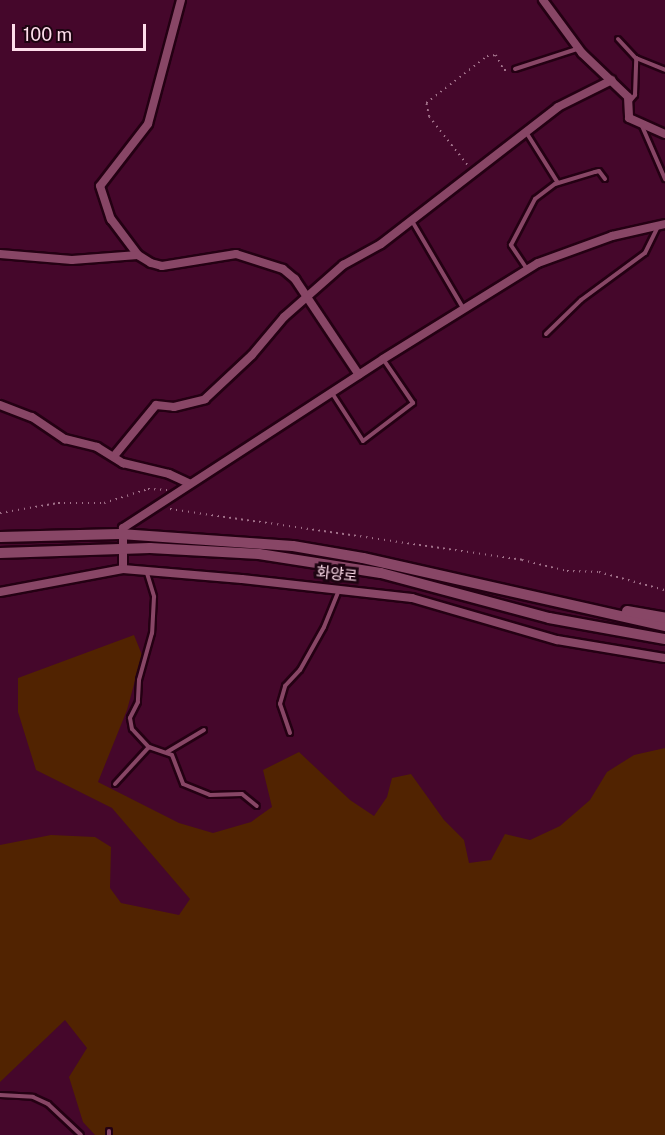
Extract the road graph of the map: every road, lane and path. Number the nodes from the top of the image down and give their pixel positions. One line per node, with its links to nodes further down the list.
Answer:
1 (181, 0): 20 (street)
2 (543, 0): 4 (street)
3 (618, 39): 5 (lane)
4 (578, 49): 6 (lane); 8 (street)
5 (636, 58): 7 (lane); 9 (lane)
6 (515, 69): 13 (path)
7 (665, 70)
8 (612, 80): 9 (street); 11 (street)
9 (627, 104): 10 (street)
10 (642, 126): 12 (street); 15 (lane)
11 (526, 132): 13 (street); 16 (lane)
12 (665, 134)
13 (473, 172): 17 (street)
14 (605, 179): 16 (lane)
15 (665, 179)
16 (558, 183): 21 (lane)
17 (410, 218): 22 (street); 23 (lane)
18 (662, 225): 21 (street); 24 (lane)
19 (0, 254): 20 (street)
20 (138, 255): 22 (street)
21 (527, 270): 23 (street)
22 (308, 298): 26 (street); 29 (street)
23 (463, 309): 25 (street)
24 (546, 334)
25 (383, 359): 26 (street); 27 (lane)
26 (359, 375): 27 (street)
27 (331, 393): 30 (street)
28 (0, 405): 29 (street)
29 (114, 456): 30 (street)
30 (190, 484): 31 (street)
31 (174, 494): 32 (street); 33 (path)
32 (158, 504): 34 (street); 41 (path)
33 (0, 513)
34 (120, 534): 35 (main road, 화양로); 36 (street); 43 (main road, 화양로)
35 (0, 537)
36 (121, 548): 37 (main road, 화양로); 38 (street); 46 (main road, 화양로)
37 (0, 553)
38 (123, 569): 39 (street, 화양로); 42 (street, 화양로)
39 (146, 570): 40 (street, 화양로); 50 (lane)
40 (339, 589): 47 (street, 화양로); 49 (lane)
41 (665, 590)
42 (0, 592)
43 (578, 607): 44 (main road); 45 (main road, 화양로)
44 (665, 618)
45 (665, 627)
46 (665, 639)
47 (665, 658)
48 (204, 730): 51 (lane)
49 (290, 733)
50 (149, 747): 51 (lane); 52 (lane)
51 (167, 752): 53 (lane)
52 (115, 784)
53 (257, 806)
54 (0, 1095): 55 (lane)
55 (81, 1135)

